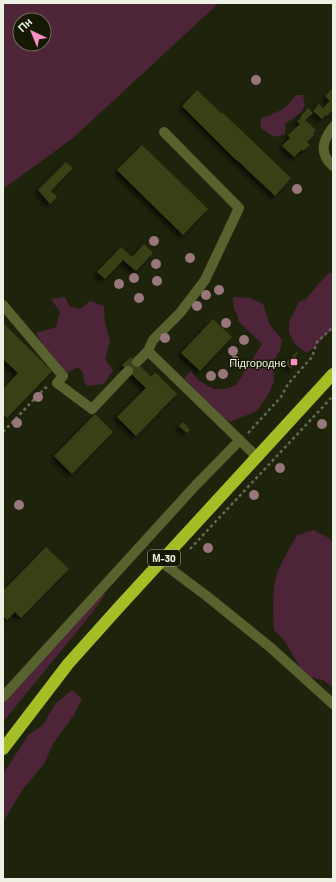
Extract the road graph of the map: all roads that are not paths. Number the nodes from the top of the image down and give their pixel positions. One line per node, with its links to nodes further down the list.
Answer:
1 (333, 127): 3 (street)
2 (164, 132): 5 (street)
3 (333, 166)
4 (3, 305): 7 (street)
5 (148, 351): 6 (street); 9 (street)
6 (137, 362)
7 (128, 371)
8 (333, 374): 10 (highway, М-30)
9 (240, 440): 10 (street); 12 (street)
10 (256, 456): 11 (highway, М-30)
11 (160, 561): 13 (street); 14 (highway, М-30)
12 (3, 697)
13 (333, 704)
14 (3, 749)

